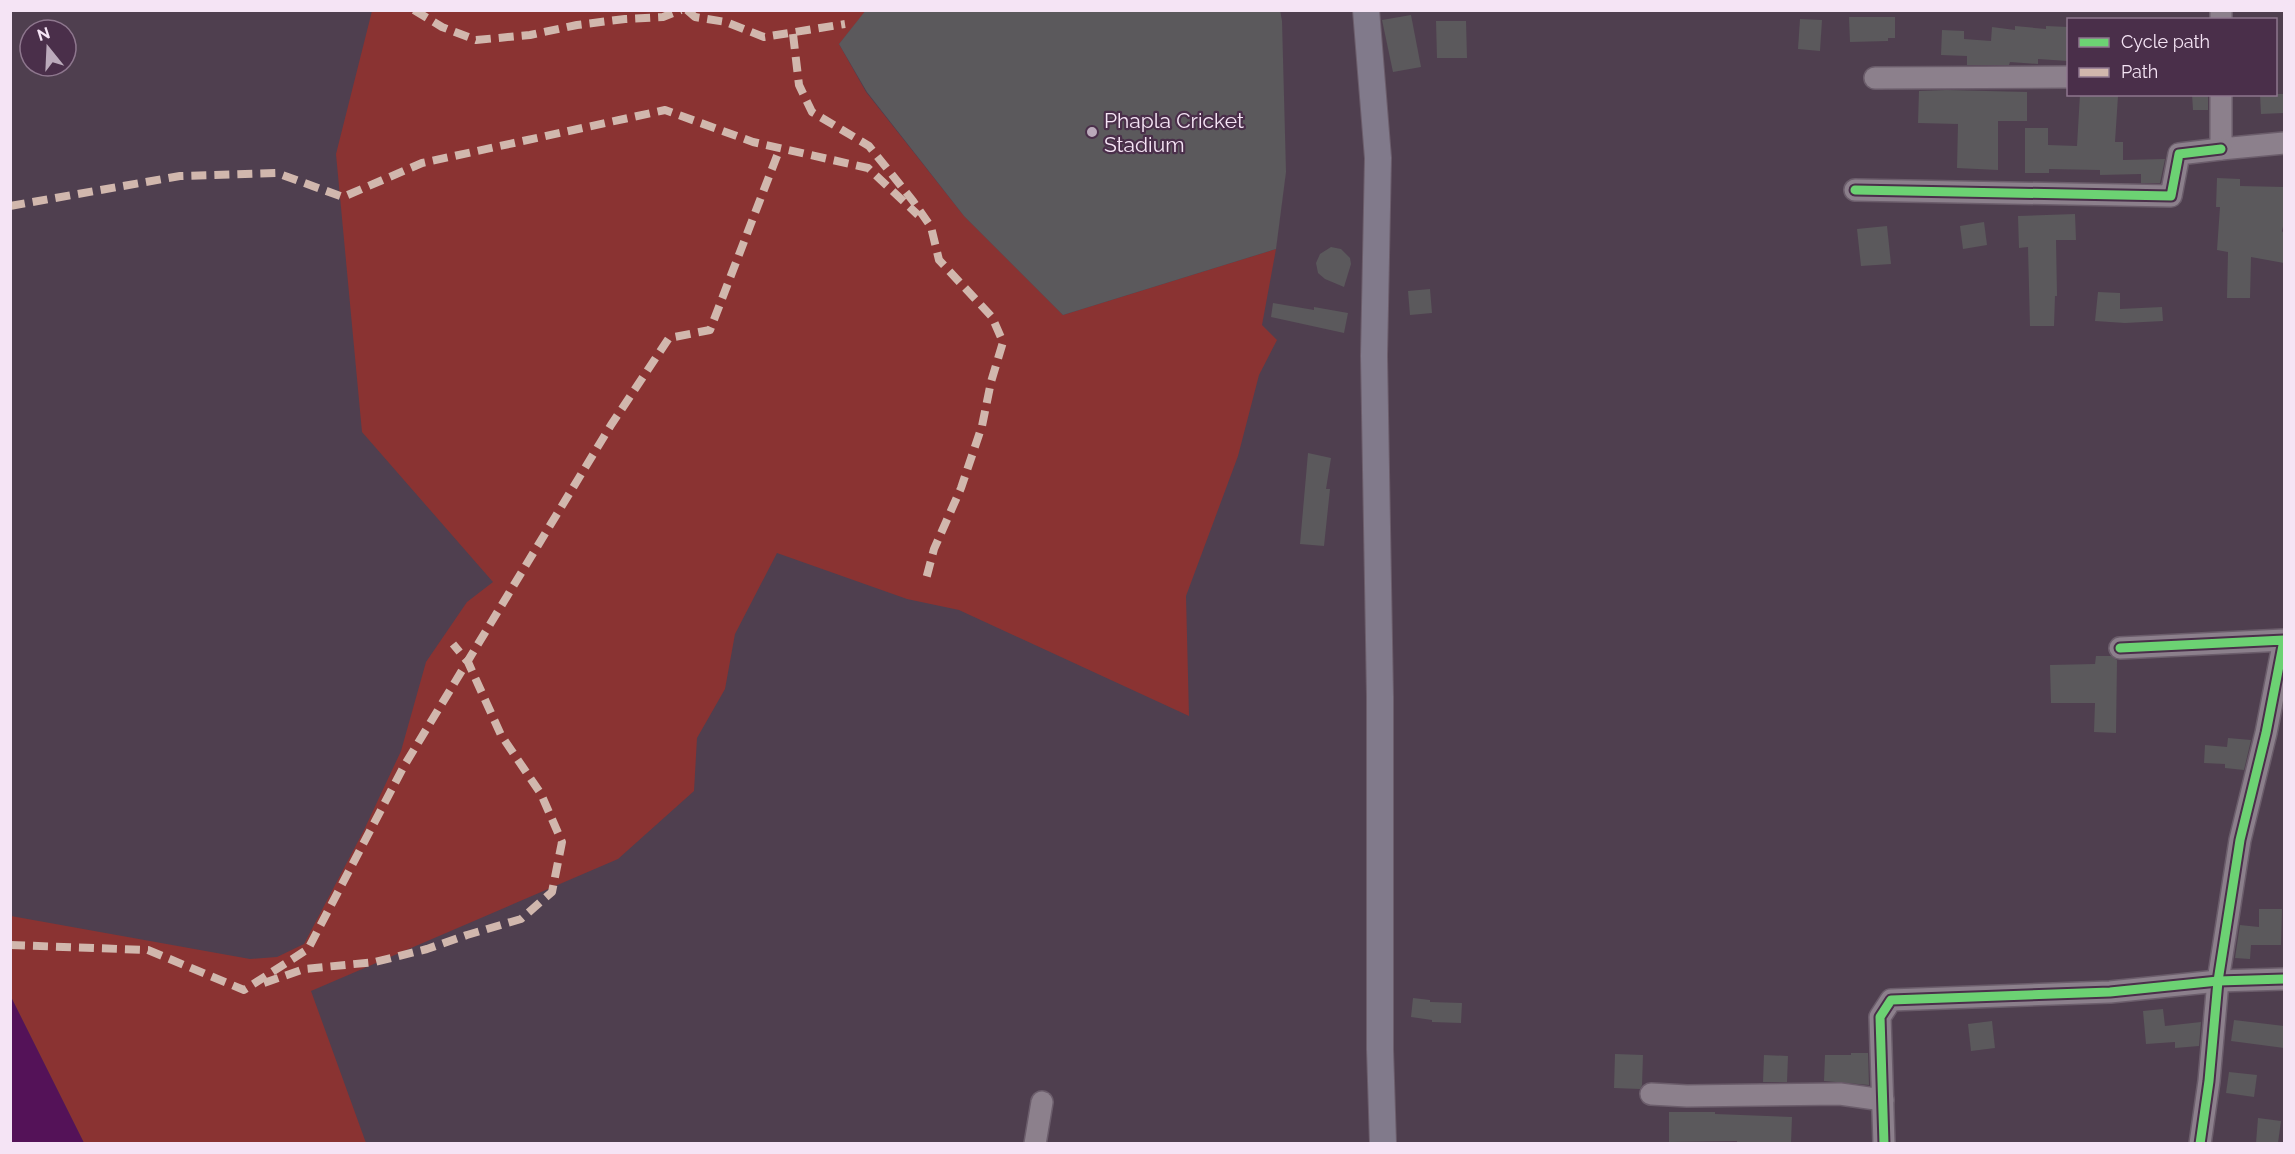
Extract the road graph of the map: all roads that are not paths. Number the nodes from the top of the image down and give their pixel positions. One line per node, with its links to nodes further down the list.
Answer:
1 (1366, 10): 15 (main road)
2 (2067, 77): 3 (street)
3 (1875, 78)
4 (2221, 96): 6 (street)
5 (2284, 143): 6 (street)
6 (2221, 149): 7 (street)
7 (1855, 190)
8 (2120, 648): 10 (street)
9 (2284, 979): 10 (street)
10 (2218, 981): 12 (street); 17 (street)
11 (1651, 1094): 12 (street)
12 (1883, 1100): 16 (street)
13 (1042, 1102): 14 (street)
14 (1035, 1143)
15 (1383, 1143)
16 (1884, 1143)
17 (2200, 1143)

